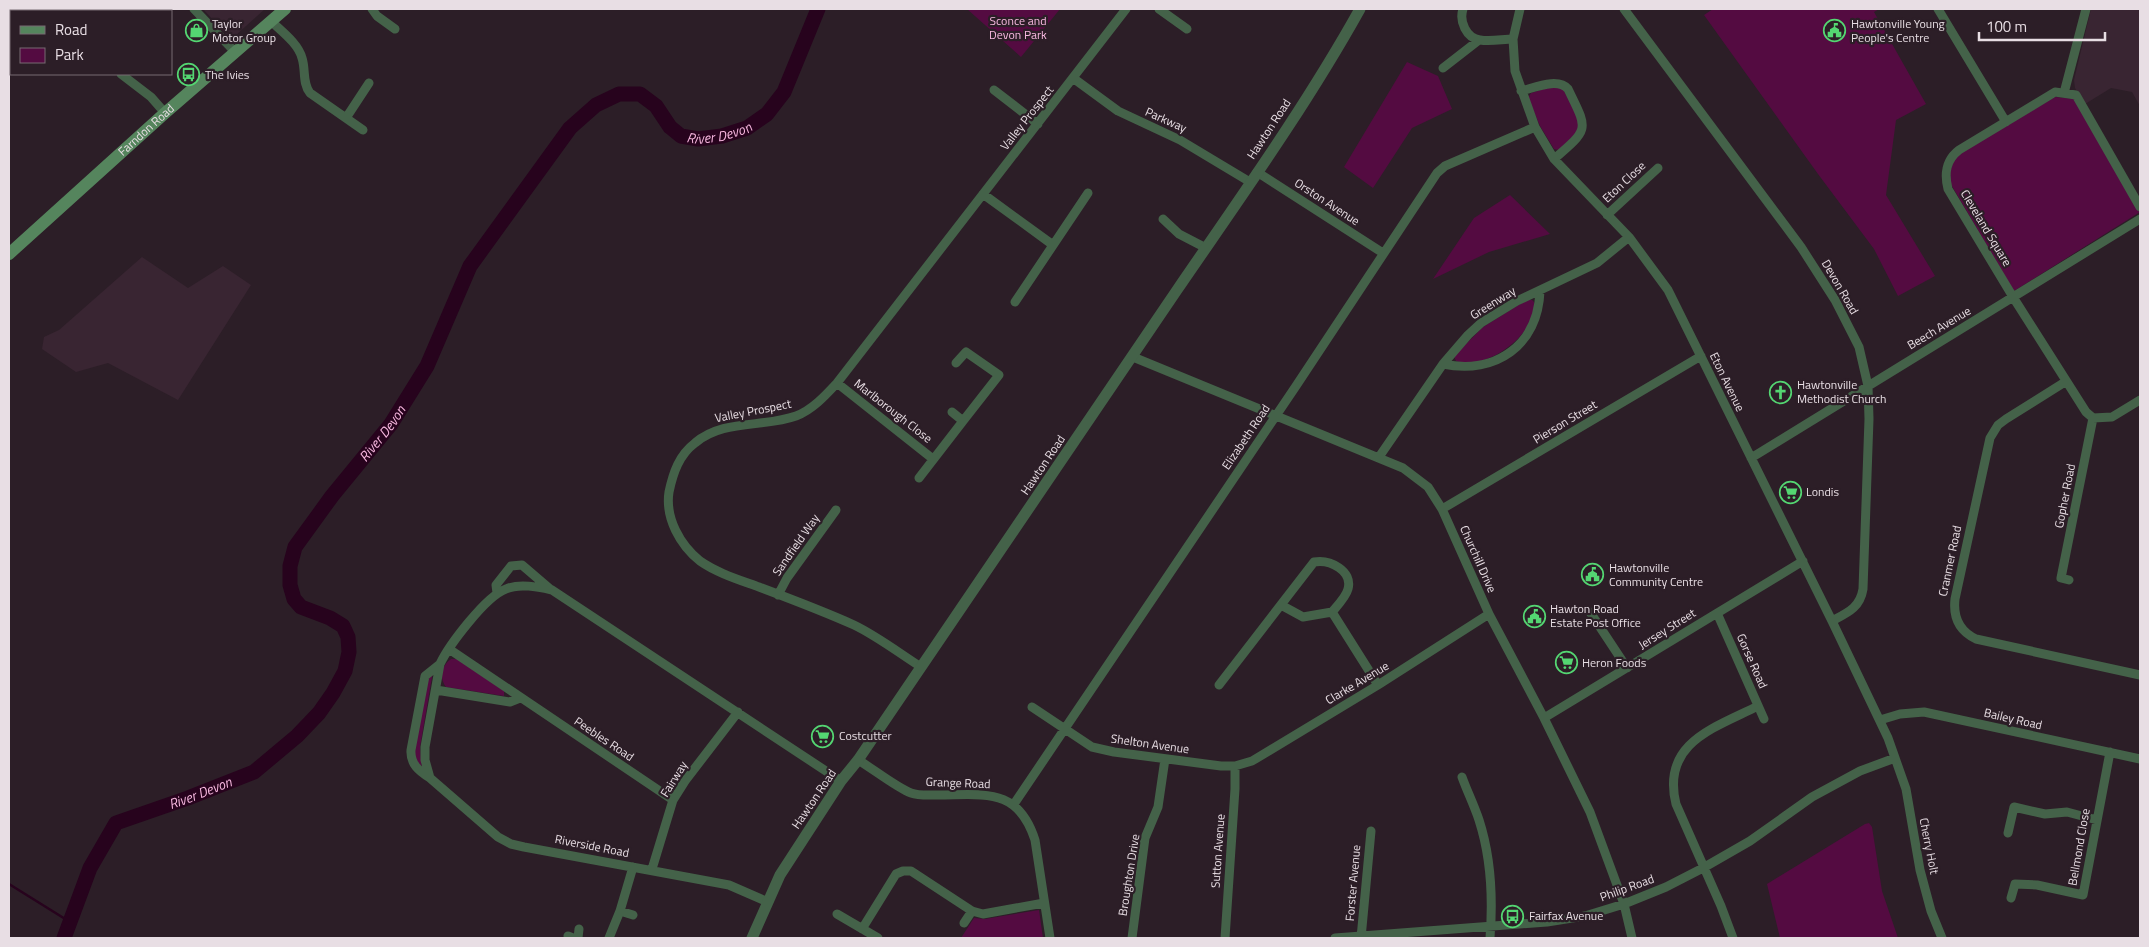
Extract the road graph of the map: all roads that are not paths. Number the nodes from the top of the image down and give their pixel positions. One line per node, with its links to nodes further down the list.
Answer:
1 (194, 9): 17 (street)
2 (285, 9): 12 (main road, Farndon Road)
3 (372, 9): 13 (street)
4 (1126, 9): 20 (street, Valley Prospect)
5 (1159, 9): 14 (street)
6 (1360, 9): 33 (street, Hawton Road)
7 (1463, 9): 16 (street)
8 (1520, 9): 15 (street, Eton Avenue)
9 (1624, 9): 55 (street, Devon Road)
10 (1938, 9): 27 (street)
11 (2086, 9): 24 (street)
12 (271, 21): 17 (main road, Farndon Road); 26 (street)
13 (396, 29)
14 (1187, 29)
15 (1513, 39): 16 (street); 23 (street, Eton Avenue)
16 (1479, 40): 18 (street)
17 (234, 52): 25 (main road, Farndon Road)
18 (1443, 68)
19 (122, 75): 25 (street)
20 (1073, 78): 28 (street, Valley Prospect); 34 (street, Parkway)
21 (369, 83): 26 (street)
22 (994, 90): 28 (street)
23 (1520, 91): 29 (street, Eton Avenue); 31 (street)
24 (2064, 93): 27 (street, Cleveland Square); 37 (street)
25 (165, 113): 45 (main road, Farndon Road)
26 (346, 118): 30 (street)
27 (2006, 122): 47 (street, Cleveland Square)
28 (1038, 124): 36 (street, Valley Prospect)
29 (1534, 126): 31 (street, Eton Avenue); 44 (street, Elizabeth Road)
30 (364, 130)
31 (1554, 159): 38 (street, Eton Avenue)
32 (1658, 168): 38 (street, Eton Close)
33 (1257, 172): 34 (street, Hawton Road); 44 (street, Orston Avenue)
34 (1250, 182): 43 (street, Hawton Road)
35 (1088, 193): 42 (street)
36 (983, 194): 42 (street); 54 (street, Valley Prospect)
37 (2140, 207)
38 (1607, 215): 41 (street, Eton Avenue)
39 (1162, 219): 43 (street)
40 (2140, 220): 47 (street, Beech Avenue)
41 (1629, 237): 46 (street, Greenway); 49 (street, Eton Avenue)
42 (1053, 245): 48 (street)
43 (1206, 248): 50 (street, Hawton Road)
44 (1383, 253): 58 (street, Elizabeth Road)
45 (9, 254)
46 (1540, 291): 52 (street, Greenway); 52 (street)
47 (2013, 297): 53 (street, Cleveland Square); 55 (street, Beech Avenue)
48 (1014, 302)
49 (1701, 356): 62 (street, Eton Avenue); 65 (street, Pierson Street)
50 (1133, 357): 58 (street, Churchill Drive); 80 (street, Hawton Road)
51 (956, 363): 60 (street, Marlborough Close)
52 (1443, 364): 61 (street, Greenway)
53 (2066, 382): 59 (street, Cleveland Square); 82 (street, Cranmer Road)
54 (837, 383): 63 (street, Marlborough Close); 71 (street, Valley Prospect)
55 (1868, 386): 62 (street, Beech Avenue); 77 (street, Devon Road)
56 (2140, 400): 59 (street)
57 (952, 412): 60 (street)
58 (1276, 415): 61 (street, Churchill Drive); 93 (street, Elizabeth Road)
59 (2093, 418): 68 (street, Gopher Road)
60 (963, 421): 63 (street, Marlborough Close)
61 (1379, 457): 65 (street, Churchill Drive)
62 (1751, 458): 67 (street, Eton Avenue)
63 (933, 459): 64 (street, Marlborough Close)
64 (919, 478)
65 (1442, 509): 76 (street, Churchill Drive)
66 (836, 510): 71 (street, Sandfield Way)
67 (1803, 560): 75 (street, Jersey Street); 77 (street, Eton Avenue)
68 (2051, 575)
69 (552, 590): 70 (street, Riverside Road); 70 (street, Riverside Road); 89 (street, Riverside Road)
70 (497, 593): 78 (street, Riverside Road)
71 (778, 595): 80 (street, Valley Prospect)
72 (1281, 605): 73 (street); 73 (street); 83 (street)
73 (1332, 612): 84 (street)
74 (1590, 612): 81 (street)
75 (1717, 613): 81 (street, Jersey Street); 87 (street, Gorse Road)
76 (1489, 614): 84 (street, Clarke Avenue); 90 (street, Churchill Drive)
77 (1832, 621): 92 (street, Eton Avenue)
78 (449, 649): 79 (street, Riverside Road); 86 (street, Peebles Road)
79 (440, 664): 85 (street, Riverside Road); 101 (street, Riverside Road)
80 (921, 667): 98 (street, Hawton Road)
81 (1627, 668): 90 (street, Jersey Street)
82 (2140, 675)
83 (1219, 685)
84 (1378, 685): 99 (street, Clarke Avenue)
85 (436, 690): 86 (street); 101 (street, Riverside Road)
86 (520, 698): 103 (street, Peebles Road)
87 (1758, 706): 91 (street, Gorse Road); 109 (street)
88 (1032, 707): 93 (street, Shelton Avenue)
89 (738, 712): 102 (street, Riverside Road); 103 (street, Fairway)
90 (1544, 718): 114 (street, Churchill Drive)
91 (1764, 719)
92 (1880, 720): 94 (street, Bailey Road); 95 (street, Eton Avenue)
93 (1065, 731): 96 (street, Shelton Avenue); 104 (street, Elizabeth Road)
94 (2110, 752): 97 (street, Bailey Road); 105 (street, Bellmond Close)
95 (1895, 758): 109 (street, Philip Road); 135 (street, Cherry Holt)
96 (1165, 759): 99 (street, Shelton Avenue); 129 (street, Broughton Drive)
97 (2140, 759)
98 (858, 760): 102 (street, Hawton Road); 104 (street, Grange Road)
99 (1235, 766): 130 (street, Sutton Avenue)
100 (1462, 777): 120 (street)
101 (430, 778): 108 (street, Riverside Road)
102 (841, 781): 112 (street, Hawton Road)
103 (674, 800): 110 (street, Fairway)
104 (1014, 804): 113 (street)
105 (2097, 820): 107 (street); 111 (street, Bellmond Close)
106 (1371, 830): 123 (street, Forster Avenue)
107 (2008, 833)
108 (633, 867): 110 (street, Riverside Road); 115 (street)
109 (1704, 868): 114 (street, Philip Road); 134 (street)
110 (652, 869): 112 (street, Riverside Road)
111 (2011, 898)
112 (768, 902): 126 (street, Hawton Road)
113 (1044, 903): 116 (street); 128 (street)
114 (1624, 904): 120 (street, Philip Road); 133 (street, Churchill Drive)
115 (620, 911): 118 (street); 125 (street)
116 (972, 911): 119 (street); 122 (street)
117 (837, 914): 122 (street)
118 (633, 915)
119 (964, 923)
120 (1491, 926): 123 (street, Philip Road); 132 (street)
121 (580, 928): 124 (street)
122 (862, 929): 127 (street)
123 (1361, 937): 131 (street, Philip Road)
124 (578, 938)
125 (609, 938)
126 (752, 938)
127 (878, 938)
128 (1050, 938)
129 (1132, 938)
130 (1225, 938)
131 (1335, 938)
132 (1490, 938)
133 (1632, 938)
134 (1733, 938)
135 (1942, 938)

